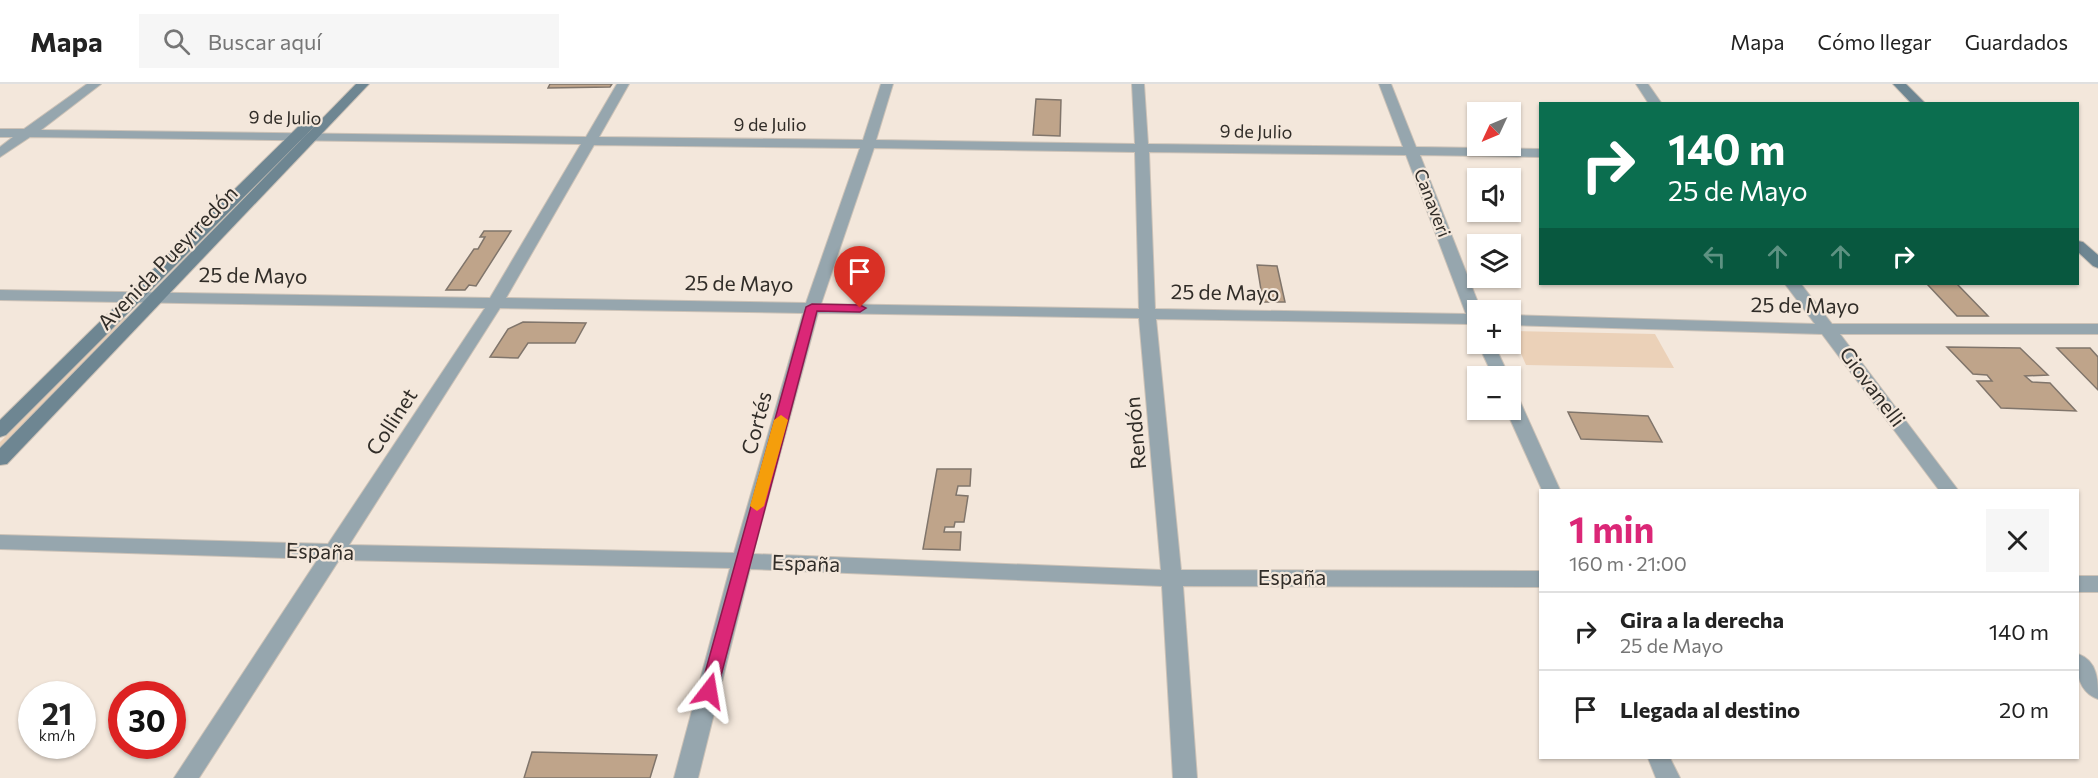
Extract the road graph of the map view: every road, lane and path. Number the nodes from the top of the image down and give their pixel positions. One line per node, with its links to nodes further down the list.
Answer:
1 (95, 84): 13 (street)
2 (348, 84): 14 (street, Avenida Pueyrredón)
3 (363, 84): 15 (street, Avenida Pueyrredón)
4 (623, 84): 16 (street, Collinet)
5 (887, 84): 17 (street, Cortés)
6 (1138, 84): 18 (street, Rendón)
7 (1385, 84): 19 (street, Canaveri)
8 (1642, 84): 10 (street)
9 (1899, 84): 11 (street)
10 (1655, 102)
11 (1918, 102)
12 (0, 133): 13 (street, 9 de Julio)
13 (27, 133): 14 (street, 9 de Julio); 20 (street)
14 (298, 136): 15 (street, 9 de Julio); 26 (street, Avenida Pueyrredón)
15 (315, 136): 16 (street, 9 de Julio); 27 (street, Avenida Pueyrredón)
16 (588, 141): 17 (street, 9 de Julio); 29 (street, Collinet)
17 (870, 144): 18 (street, 9 de Julio); 30 (street, Cortés)
18 (1142, 148): 19 (street, 9 de Julio); 31 (street, Rendón)
19 (1413, 152): 21 (street, 9 de Julio); 28 (street, Canaveri)
20 (0, 153)
21 (1539, 153)
22 (2079, 246): 23 (street)
23 (2098, 263)
24 (1795, 285): 34 (street, Giovanelli)
25 (0, 295): 26 (street, 25 de Mayo)
26 (136, 296): 27 (street, 25 de Mayo); 37 (street, Avenida Pueyrredón)
27 (160, 296): 29 (street, 25 de Mayo); 38 (street, Avenida Pueyrredón)
28 (1469, 300)
29 (495, 304): 30 (street, 25 de Mayo); 42 (street, Collinet)
30 (812, 307): 31 (street, 25 de Mayo); 43 (street, Cortés)
31 (1147, 314): 33 (street, 25 de Mayo); 44 (street, Rendón)
32 (1521, 320): 34 (street, 25 de Mayo)
33 (1467, 321)
34 (1829, 329): 35 (street, 25 de Mayo); 40 (street, Giovanelli)
35 (2098, 329)
36 (1519, 420): 39 (street)
37 (0, 432)
38 (0, 459)
39 (1551, 489)
40 (1948, 489)
41 (0, 542): 42 (street, España)
42 (334, 552): 43 (street, España); 51 (street, Collinet)
43 (742, 561): 44 (street, España); 52 (street, Cortés)
44 (1172, 578): 45 (street, España); 53 (street, Rendón)
45 (1539, 579)
46 (2079, 584): 47 (street)
47 (2098, 584)
48 (2079, 664): 49 (street)
49 (2098, 690)
50 (1659, 759): 54 (street)
51 (186, 778)
52 (686, 778)
53 (1185, 778)
54 (1668, 778)

